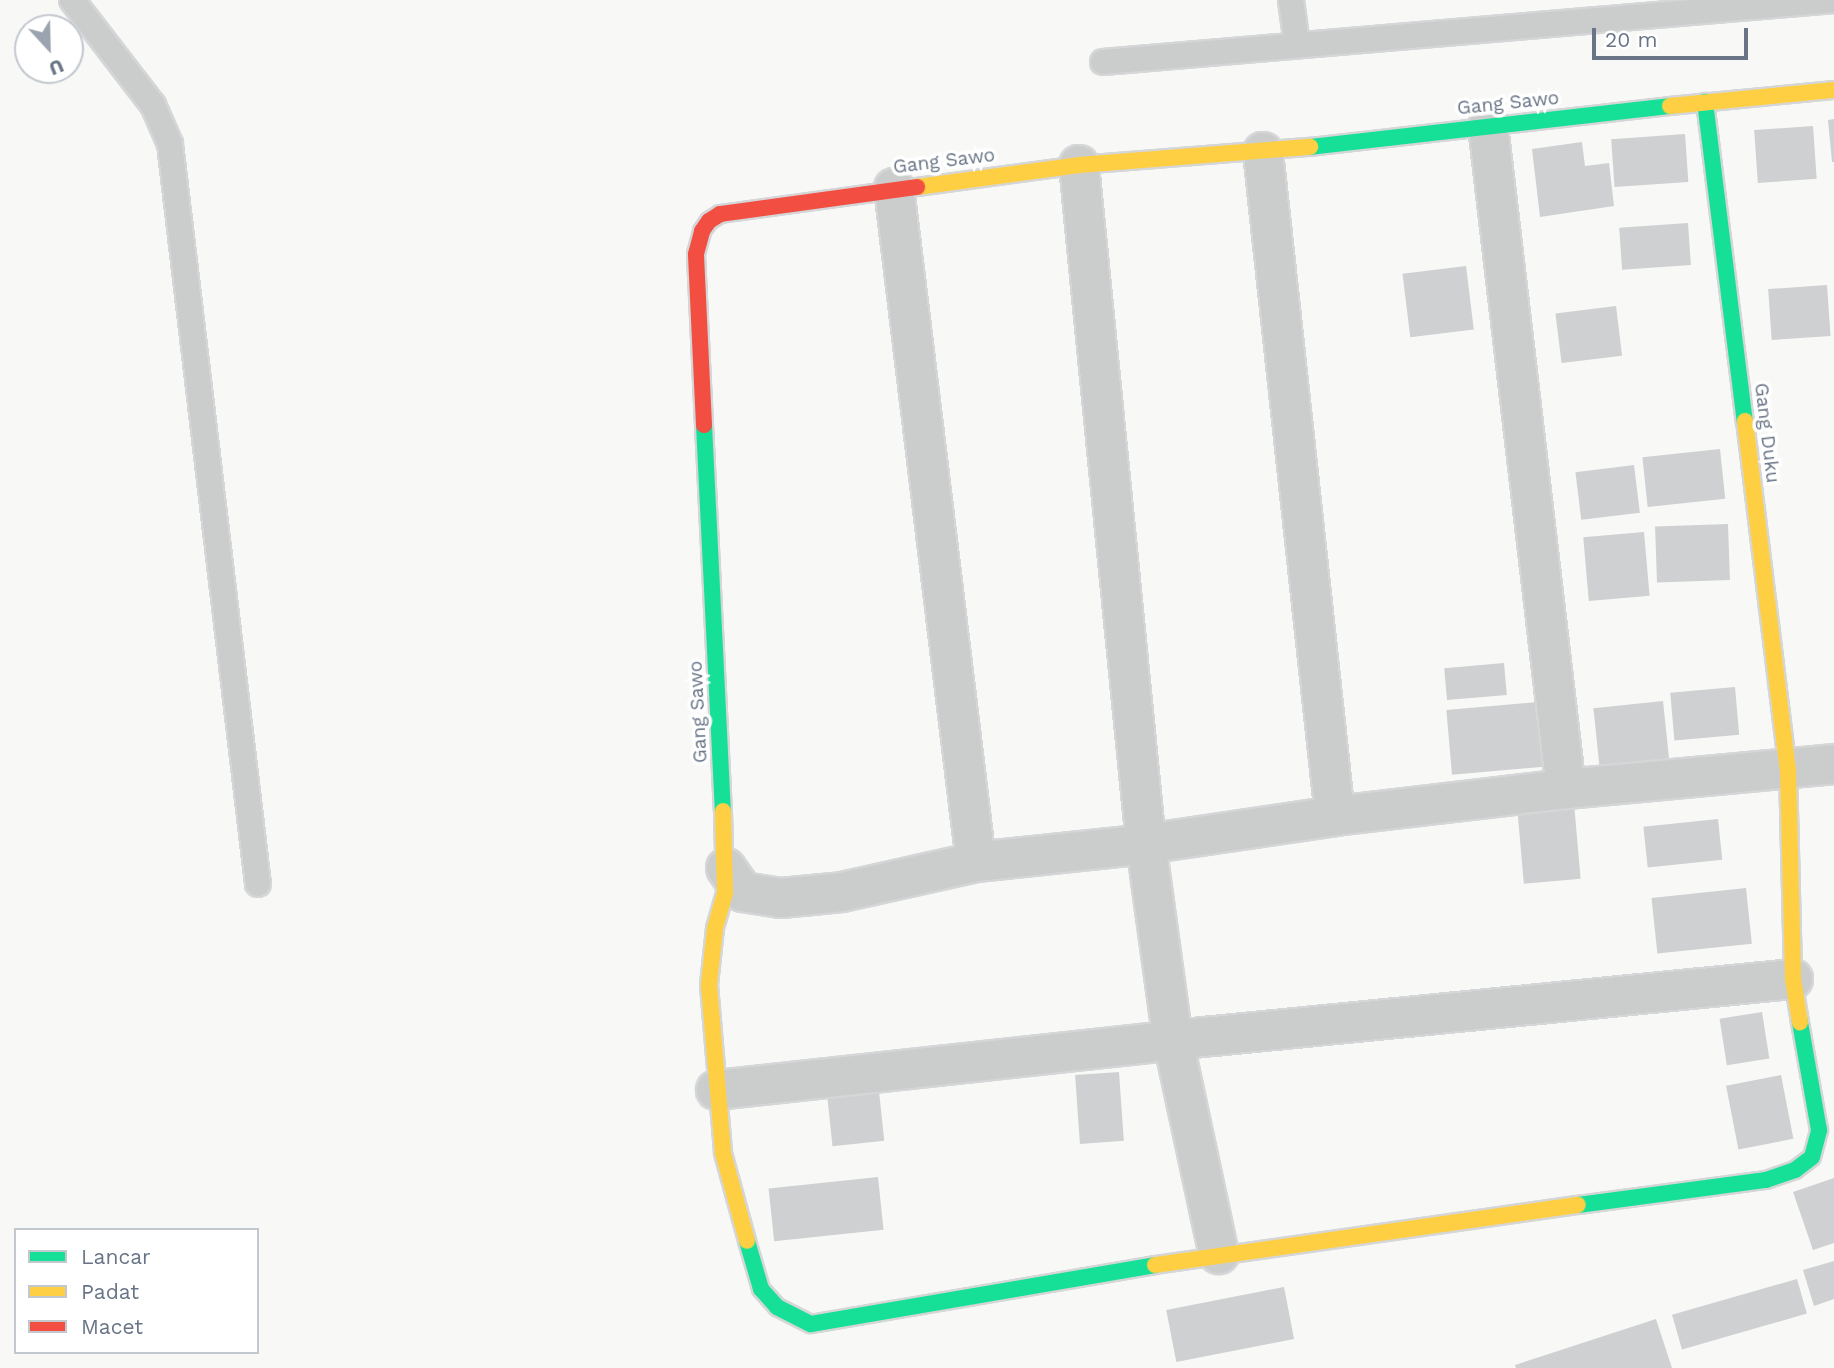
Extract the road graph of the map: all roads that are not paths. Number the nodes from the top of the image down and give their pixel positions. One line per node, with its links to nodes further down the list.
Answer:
1 (72, 0): 19 (lane)
2 (1291, 0): 4 (lane)
3 (1834, 0): 4 (lane)
4 (1297, 45): 5 (lane)
5 (1103, 62)
6 (1834, 90): 7 (street, Gang Sawo)
7 (1705, 102): 8 (street, Gang Sawo); 13 (street, Gang Duku)
8 (1488, 126): 9 (street, Gang Sawo); 14 (street)
9 (1263, 152): 10 (street, Gang Sawo); 15 (street)
10 (1079, 165): 11 (street, Gang Sawo); 16 (street)
11 (894, 188): 17 (street); 18 (street, Gang Sawo)
12 (1834, 764): 13 (street)
13 (1788, 769): 14 (street); 20 (street, Gang Duku)
14 (1566, 789): 15 (street)
15 (1335, 816): 16 (street)
16 (1146, 844): 17 (street); 21 (street)
17 (976, 862): 18 (street)
18 (726, 868): 22 (street, Gang Sawo)
19 (258, 884)
20 (1793, 979): 21 (street); 23 (street, Gang Duku)
21 (1173, 1040): 22 (street); 23 (street)
22 (716, 1090): 23 (street, Gang Sawo)
23 (1219, 1254)

